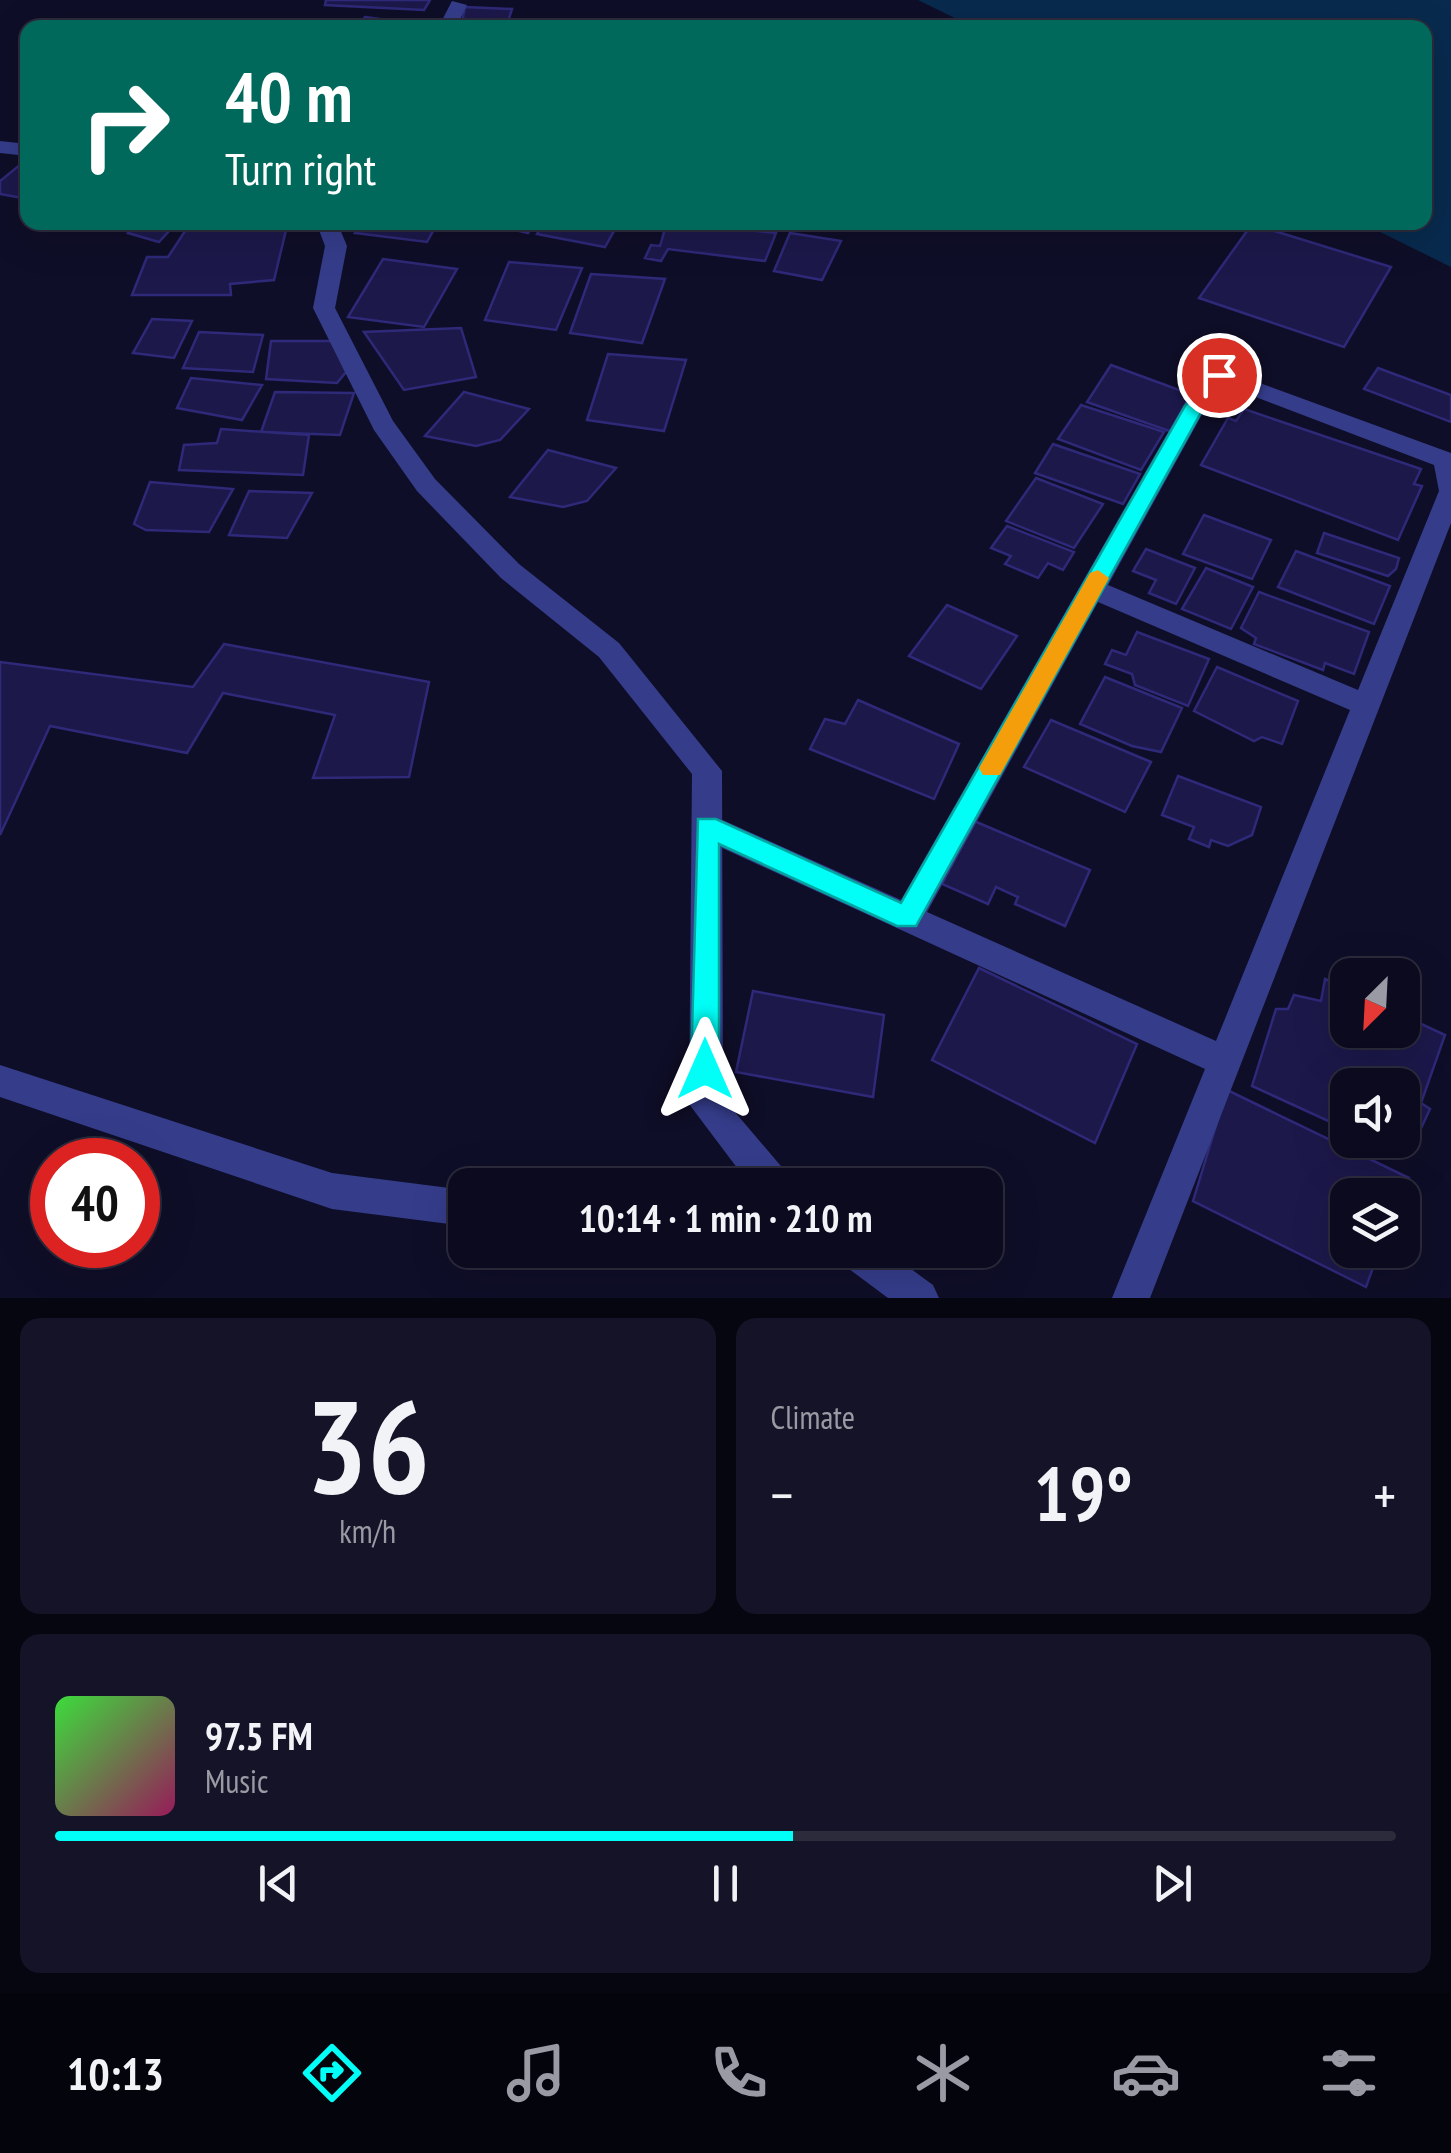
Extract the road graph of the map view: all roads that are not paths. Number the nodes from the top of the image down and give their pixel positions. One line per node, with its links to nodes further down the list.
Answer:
1 (458, 5): 2 (street)
2 (451, 20)
3 (329, 230): 7 (street)
4 (1451, 491): 5 (street); 6 (street)
5 (1092, 589): 6 (street); 8 (street)
6 (1366, 705): 9 (street)
7 (707, 827): 8 (street); 11 (street)
8 (907, 918): 9 (street)
9 (1224, 1061): 15 (street)
10 (0, 1081): 12 (street)
11 (759, 1168)
12 (448, 1206)
13 (879, 1268): 14 (street)
14 (920, 1298)
15 (1131, 1298)

